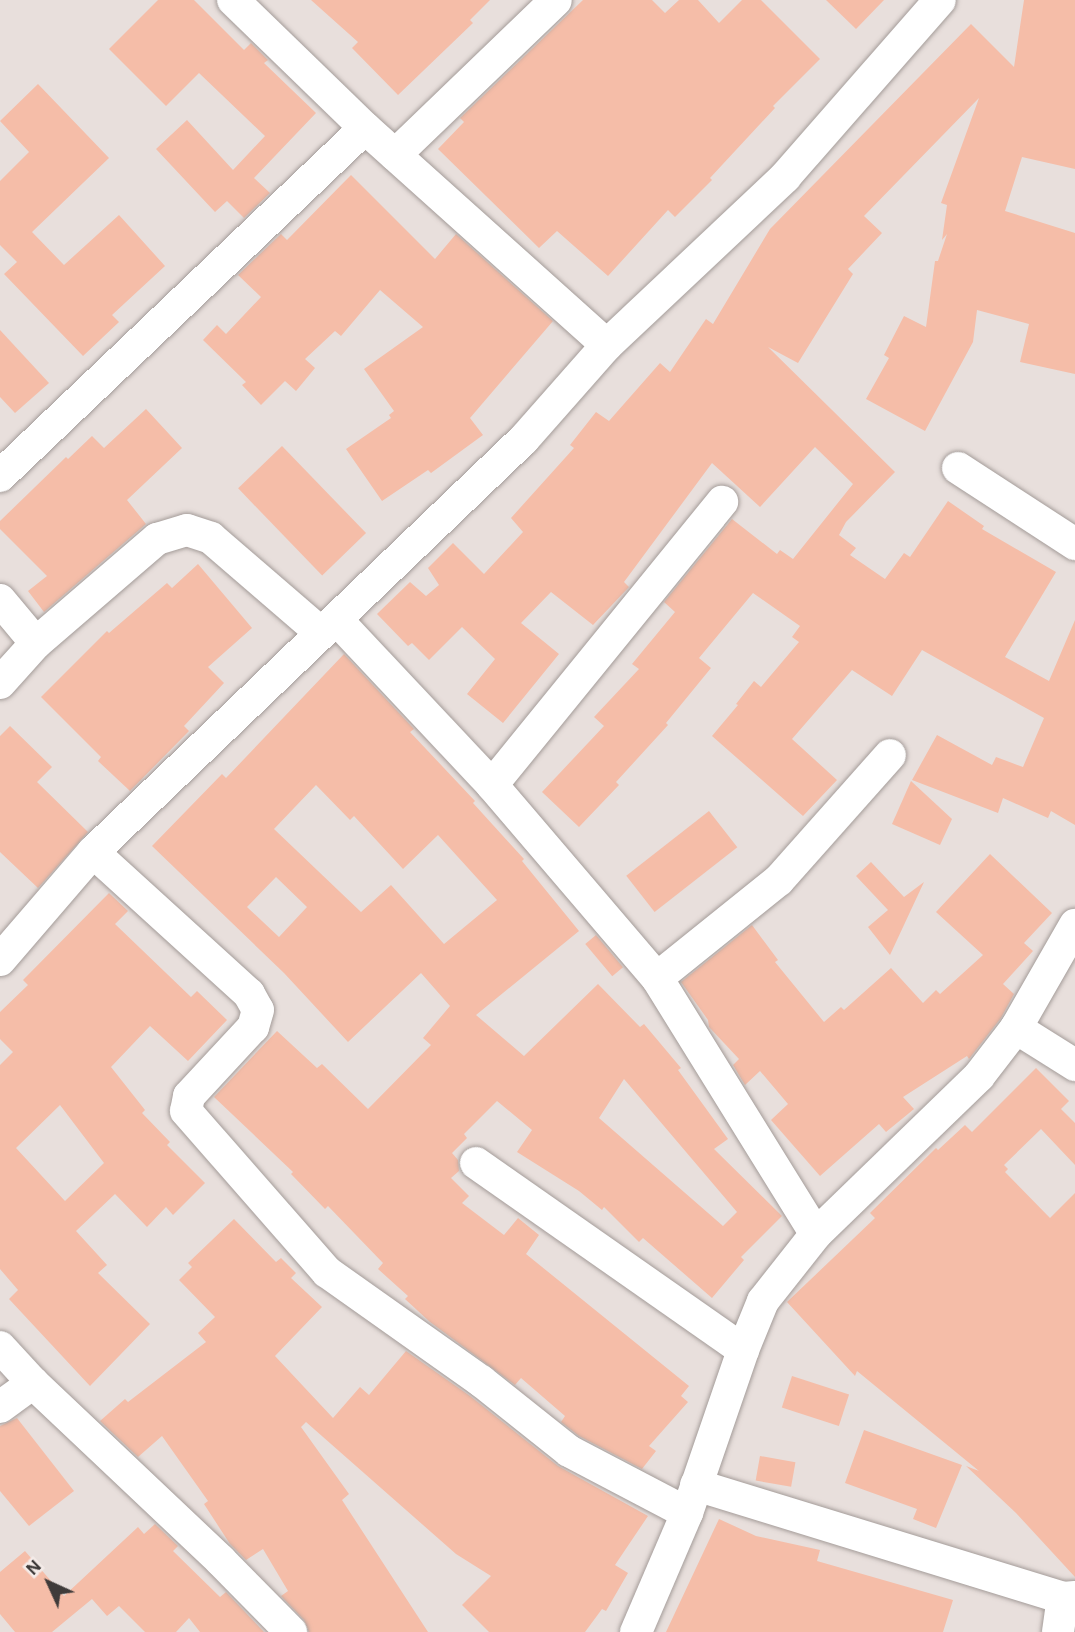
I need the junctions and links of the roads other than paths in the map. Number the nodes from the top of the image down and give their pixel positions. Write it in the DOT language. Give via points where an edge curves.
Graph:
graph roads {
  1 [pos="233,0"];
  2 [pos="556,0"];
  3 [pos="940,0"];
  4 [pos="365,128"];
  5 [pos="395,155"];
  6 [pos="607,345"];
  7 [pos="958,468"];
  8 [pos="0,476"];
  9 [pos="722,502"];
  10 [pos="1075,544"];
  11 [pos="0,600"];
  12 [pos="329,627"];
  13 [pos="36,643"];
  14 [pos="0,683"];
  15 [pos="890,755"];
  16 [pos="492,785"];
  17 [pos="93,852"];
  18 [pos="1075,925"];
  19 [pos="0,960"];
  20 [pos="657,978"];
  21 [pos="1016,1028"];
  22 [pos="1075,1065"];
  23 [pos="476,1163"];
  24 [pos="816,1234"];
  25 [pos="0,1347"];
  26 [pos="743,1350"];
  27 [pos="33,1383"];
  28 [pos="0,1407"];
  29 [pos="692,1499"];
  30 [pos="1069,1598"];
  31 [pos="291,1632"];
  32 [pos="636,1632"];
  33 [pos="1058,1632"];
  1 -- 4 [label="street"];
  2 -- 5 [label="street"];
  3 -- 6 [label="street" via="785,177"];
  4 -- 5 [label="street"];
  4 -- 8 [label="street"];
  5 -- 6 [label="street"];
  6 -- 12 [label="street" via="524,439"];
  7 -- 10 [label="street"];
  9 -- 16 [label="street"];
  11 -- 13 [label="street"];
  12 -- 13 [label="street" via="211,538 187,530 157,539"];
  12 -- 16 [label="street"];
  12 -- 17 [label="street"];
  13 -- 14 [label="street"];
  15 -- 20 [label="street" via="779,880"];
  16 -- 20 [label="street"];
  17 -- 19 [label="street"];
  17 -- 29 [label="street" via="249,994 258,1010 253,1027 189,1096 186,1111 327,1272 481,1381 569,1451"];
  18 -- 21 [label="street"];
  20 -- 24 [label="street"];
  21 -- 22 [label="street"];
  21 -- 24 [label="street" via="979,1076"];
  23 -- 26 [label="street"];
  24 -- 26 [label="street" via="763,1301"];
  25 -- 27 [label="street"];
  26 -- 29 [label="street"];
  27 -- 28 [label="street"];
  27 -- 31 [label="street"];
  29 -- 30 [label="street"];
  29 -- 32 [label="street"];
  30 -- 33 [label="street"];
}
